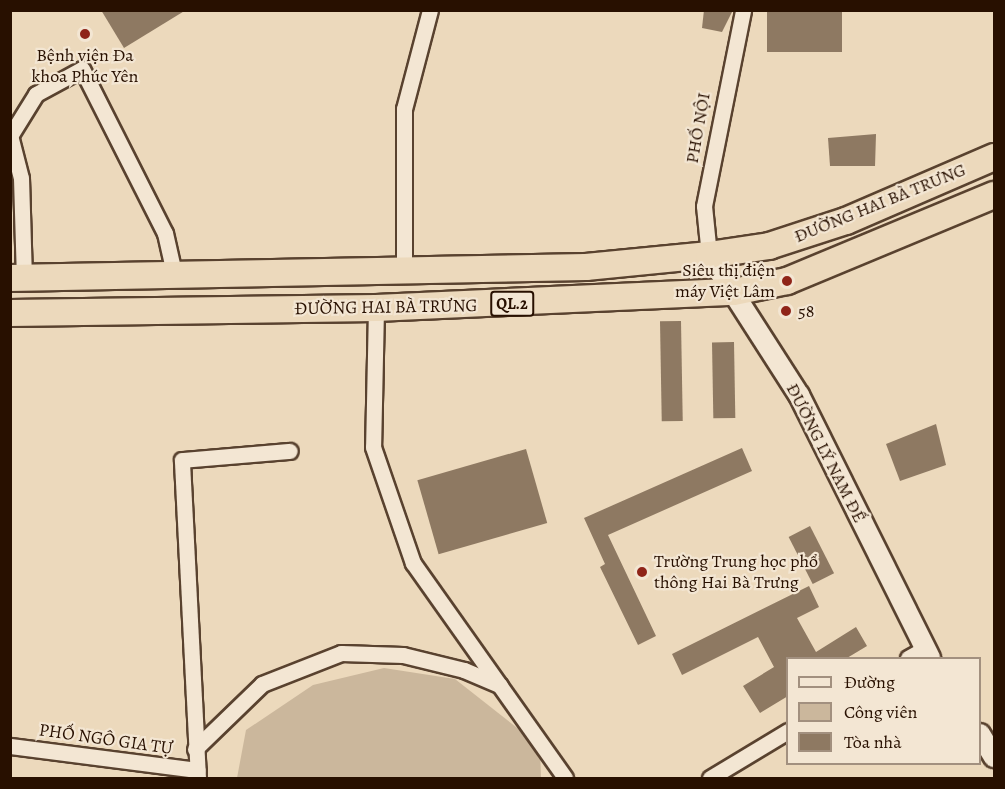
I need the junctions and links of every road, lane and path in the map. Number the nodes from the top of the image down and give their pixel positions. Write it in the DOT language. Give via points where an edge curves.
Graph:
graph roads {
  1 [pos="429,10"];
  2 [pos="743,10"];
  3 [pos="11,136"];
  4 [pos="994,157"];
  5 [pos="994,195"];
  6 [pos="709,255"];
  7 [pos="404,272"];
  8 [pos="174,273"];
  9 [pos="17,278"];
  10 [pos="734,292"];
  11 [pos="376,308"];
  12 [pos="176,311"];
  13 [pos="10,313"];
  14 [pos="290,451"];
  15 [pos="920,655"];
  16 [pos="500,685"];
  17 [pos="786,733"];
  18 [pos="981,736"];
  19 [pos="10,746"];
  20 [pos="195,749"];
  21 [pos="994,757"];
  22 [pos="197,774"];
  23 [pos="564,778"];
  24 [pos="710,778"];
  1 -- 7 [label="street" via="404,109"];
  2 -- 6 [label="street, PHỐ NỘI" via="704,206"];
  3 -- 8 [label="street" via="36,94 82,69 165,233"];
  3 -- 9 [label="street" via="21,178"];
  4 -- 6 [label="highway, ĐƯỜNG HAI BÀ TRƯNG / QL.2" via="836,224 769,246"];
  5 -- 10 [label="highway, ĐƯỜNG HAI BÀ TRƯNG / QL.2" via="787,281"];
  6 -- 7 [label="highway, ĐƯỜNG HAI BÀ TRƯNG / QL.2" via="586,267"];
  6 -- 10 [label="street, ĐƯỜNG LÝ NAM ĐẾ"];
  7 -- 8 [label="highway, ĐƯỜNG HAI BÀ TRƯNG / QL.2"];
  8 -- 9 [label="highway, ĐƯỜNG HAI BÀ TRƯNG / QL.2"];
  8 -- 12 [label="highway"];
  10 -- 11 [label="highway, ĐƯỜNG HAI BÀ TRƯNG / QL.2"];
  10 -- 15 [label="street, ĐƯỜNG LÝ NAM ĐẾ" via="799,395"];
  11 -- 12 [label="highway, ĐƯỜNG HAI BÀ TRƯNG / QL.2"];
  11 -- 16 [label="street" via="373,447 413,563"];
  12 -- 13 [label="highway, ĐƯỜNG HAI BÀ TRƯNG / QL.2"];
  14 -- 20 [label="street" via="182,460"];
  16 -- 20 [label="street" via="464,670 403,654 341,653 262,684"];
  16 -- 23 [label="street"];
  17 -- 24 [label="street"];
  18 -- 21 [label="street"];
  19 -- 22 [label="street, PHỐ NGÔ GIA TỰ"];
  20 -- 22 [label="street"];
}
